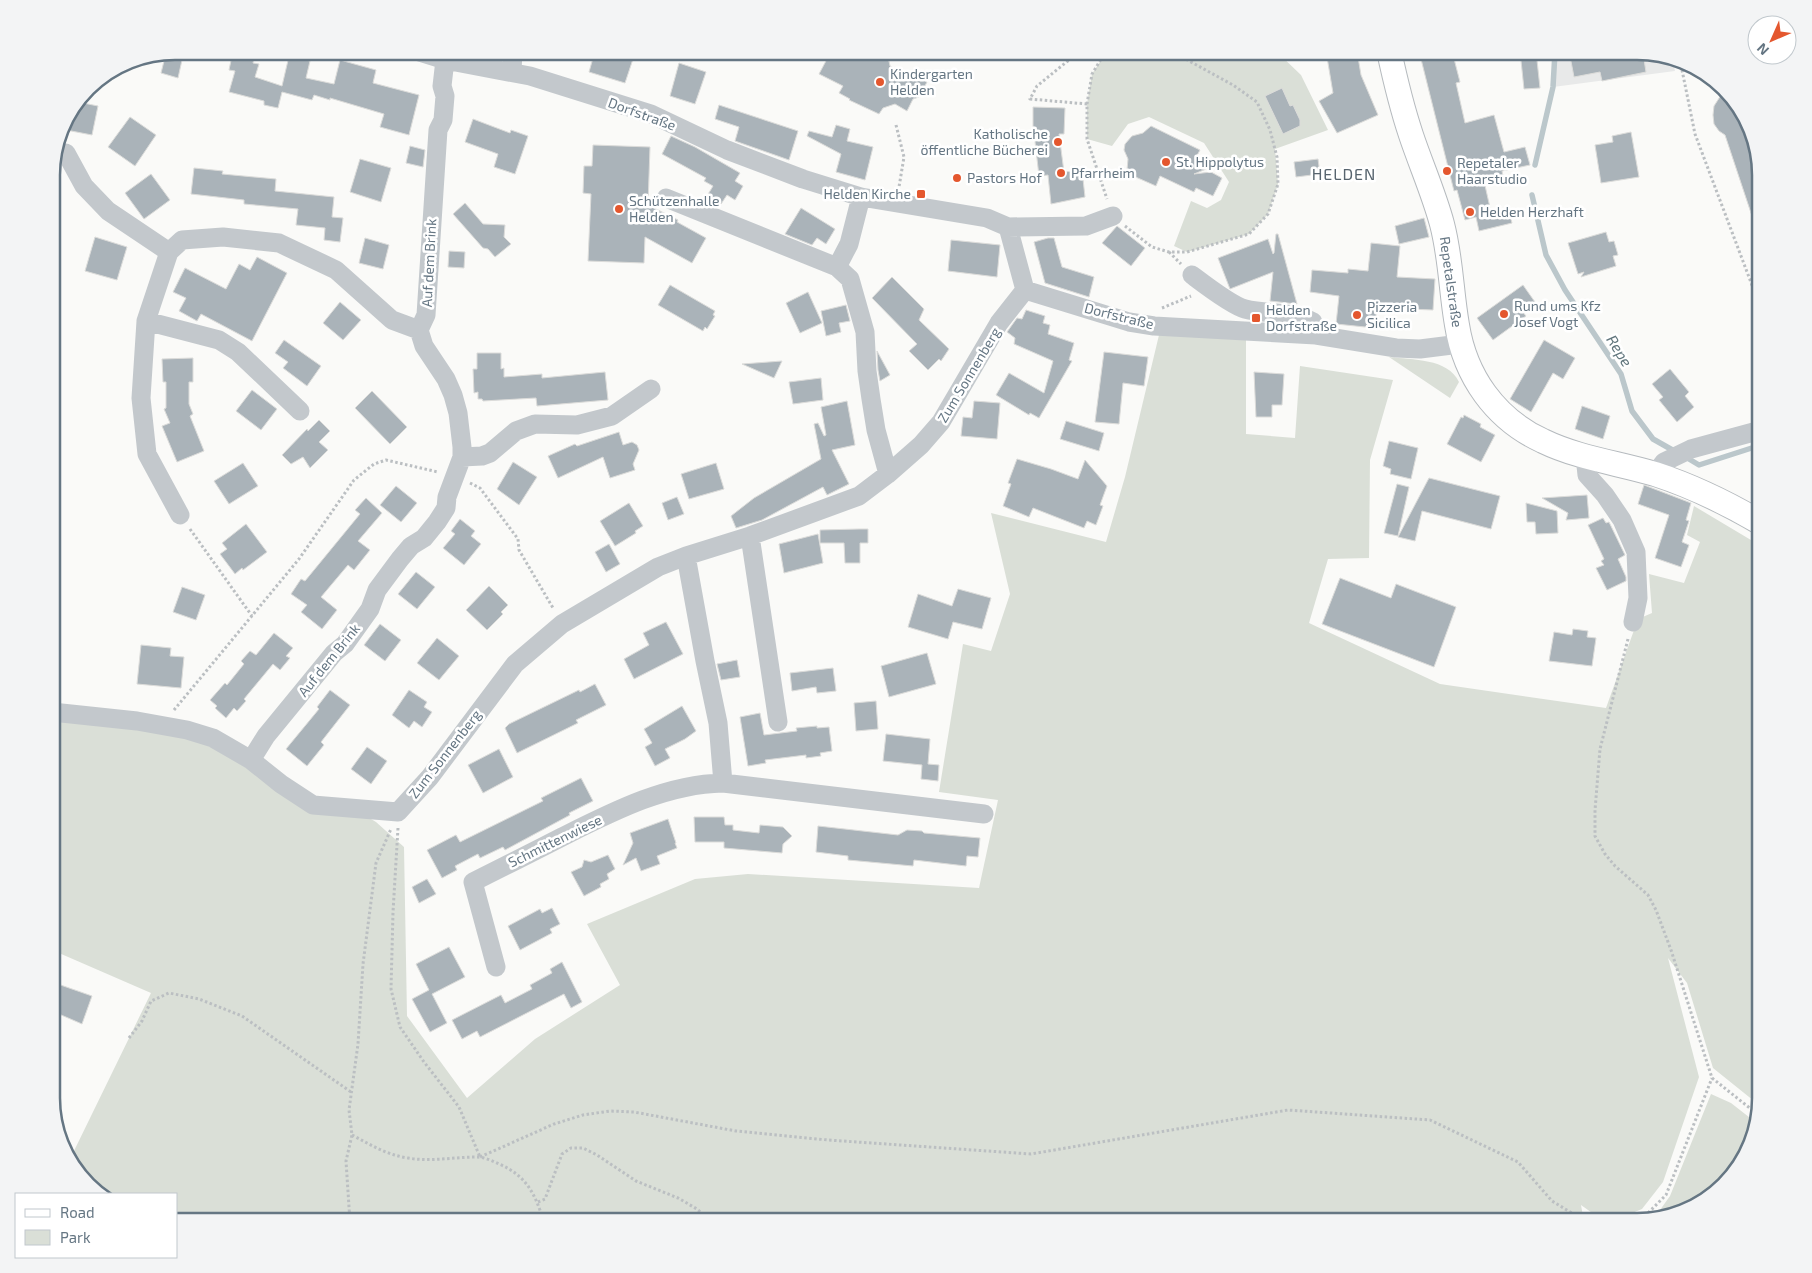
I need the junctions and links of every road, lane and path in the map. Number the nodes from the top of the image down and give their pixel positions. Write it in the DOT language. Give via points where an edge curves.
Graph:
graph roads {
  1 [pos="445,60"];
  2 [pos="522,60"];
  3 [pos="1069,60"];
  4 [pos="1101,60"];
  5 [pos="1188,60"];
  6 [pos="1391,60"];
  7 [pos="1682,69"];
  8 [pos="1086,104"];
  9 [pos="896,125"];
  10 [pos="66,152"];
  11 [pos="861,197"];
  12 [pos="666,198"];
  13 [pos="905,204"];
  14 [pos="1113,216"];
  15 [pos="1008,227"];
  16 [pos="169,252"];
  17 [pos="837,267"];
  18 [pos="1192,275"];
  19 [pos="1752,285"];
  20 [pos="1210,288"];
  21 [pos="1025,290"];
  22 [pos="1161,308"];
  23 [pos="146,321"];
  24 [pos="419,330"];
  25 [pos="1316,335"];
  26 [pos="1460,344"];
  27 [pos="651,389"];
  28 [pos="300,411"];
  29 [pos="1752,432"];
  30 [pos="462,456"];
  31 [pos="1585,456"];
  32 [pos="1659,468"];
  33 [pos="888,474"];
  34 [pos="456,476"];
  35 [pos="180,515"];
  36 [pos="1752,518"];
  37 [pos="750,536"];
  38 [pos="686,556"];
  39 [pos="252,616"];
  40 [pos="1633,622"];
  41 [pos="562,624"];
  42 [pos="60,713"];
  43 [pos="778,722"];
  44 [pos="162,725"];
  45 [pos="251,760"];
  46 [pos="723,783"];
  47 [pos="398,812"];
  48 [pos="984,814"];
  49 [pos="496,967"];
  50 [pos="129,1038"];
  51 [pos="1712,1078"];
  52 [pos="352,1092"];
  53 [pos="1751,1109"];
  54 [pos="352,1135"];
  55 [pos="480,1157"];
  56 [pos="538,1202"];
  57 [pos="1649,1212"];
  58 [pos="349,1213"];
  59 [pos="541,1213"];
  60 [pos="702,1213"];
  61 [pos="1572,1213"];
  1 -- 24 [label="street, Auf dem Brink" via="442,86 445,96 443,120 438,130 426,315"];
  2 -- 11 [label="street, Dorfstraße" via="652,114 727,150"];
  3 -- 8 [label="path" via="1037,86 1030,99"];
  4 -- 8 [label="path" via="1092,74"];
  5 -- 14 [label="path" via="1233,84 1257,102 1270,130 1277,157 1278,184 1268,214 1249,234 1187,252 1169,252 1152,247"];
  6 -- 26 [label="main road, Repetalstraße" via="1410,133 1446,237"];
  7 -- 19 [label="path" via="1695,134"];
  8 -- 14 [label="path" via="1088,138"];
  9 -- 13 [label="path" via="904,157 899,190"];
  10 -- 16 [label="street" via="84,186 108,211"];
  11 -- 13 [label="street, Dorfstraße"];
  11 -- 17 [label="street" via="849,244"];
  12 -- 17 [label="street"];
  13 -- 15 [label="street, Dorfstraße" via="987,218"];
  14 -- 15 [label="street" via="1086,226"];
  15 -- 21 [label="street"];
  16 -- 23 [label="street"];
  16 -- 24 [label="street" via="182,240 223,237 279,243 336,270 392,320"];
  17 -- 33 [label="street" via="850,279 865,332 872,407"];
  18 -- 20 [label="street"];
  20 -- 22 [label="path"];
  20 -- 25 [label="street" via="1243,309 1304,317 1313,322"];
  21 -- 25 [label="street, Dorfstraße" via="1130,322 1154,326"];
  21 -- 33 [label="street, Zum Sonnenberg" via="999,323 941,422"];
  23 -- 28 [label="street" via="219,340 238,352"];
  23 -- 35 [label="street" via="141,398 147,454"];
  24 -- 30 [label="street, Auf dem Brink" via="424,346 453,395"];
  25 -- 26 [label="street, Dorfstraße" via="1396,348"];
  26 -- 31 [label="main road, Repetalstraße" via="1474,380 1508,419 1541,441"];
  27 -- 30 [label="street" via="612,416 577,426 535,424 516,431 490,453"];
  29 -- 32 [label="street" via="1691,449"];
  30 -- 34 [label="street, Auf dem Brink"];
  31 -- 32 [label="main road, Repetalstraße"];
  31 -- 40 [label="street" via="1588,475 1622,520 1636,552 1638,598"];
  32 -- 36 [label="main road, Repetalstraße"];
  33 -- 37 [label="street, Zum Sonnenberg" via="859,496"];
  34 -- 39 [label="path" via="386,460 374,464 354,480 299,559"];
  34 -- 41 [label="path" via="480,488 518,539 519,550"];
  34 -- 45 [label="street, Auf dem Brink" via="446,508 437,522 400,559 345,644 266,736"];
  35 -- 39 [label="path"];
  37 -- 38 [label="street, Zum Sonnenberg"];
  37 -- 43 [label="street"];
  38 -- 41 [label="street, Zum Sonnenberg" via="658,567"];
  38 -- 46 [label="street" via="718,723"];
  39 -- 44 [label="path"];
  40 -- 51 [label="path" via="1600,749 1595,836 1610,860 1648,896 1656,910"];
  41 -- 47 [label="street, Zum Sonnenberg" via="515,664 430,778"];
  42 -- 44 [label="street"];
  44 -- 45 [label="street" via="213,738"];
  45 -- 47 [label="street" via="313,805"];
  46 -- 48 [label="street, Schmittenwiese"];
  46 -- 49 [label="street, Schmittenwiese" via="700,784 635,804 474,882"];
  47 -- 52 [label="path" via="376,863"];
  47 -- 55 [label="path" via="391,989 400,1027 459,1107"];
  50 -- 52 [label="path" via="151,1001 169,993 199,999 242,1016"];
  51 -- 53 [label="path"];
  51 -- 57 [label="path" via="1666,1195"];
  52 -- 54 [label="path" via="349,1110"];
  54 -- 55 [label="path" via="384,1153 410,1159"];
  54 -- 58 [label="path" via="346,1161"];
  55 -- 56 [label="path" via="518,1174"];
  55 -- 61 [label="path" via="554,1124 583,1114 610,1111 634,1112 736,1131 1032,1154 1288,1110 1430,1120 1518,1162 1552,1201"];
  56 -- 59 [label="path"];
  56 -- 60 [label="path" via="545,1199 562,1154 571,1148 583,1148 636,1181 678,1198"];
}
